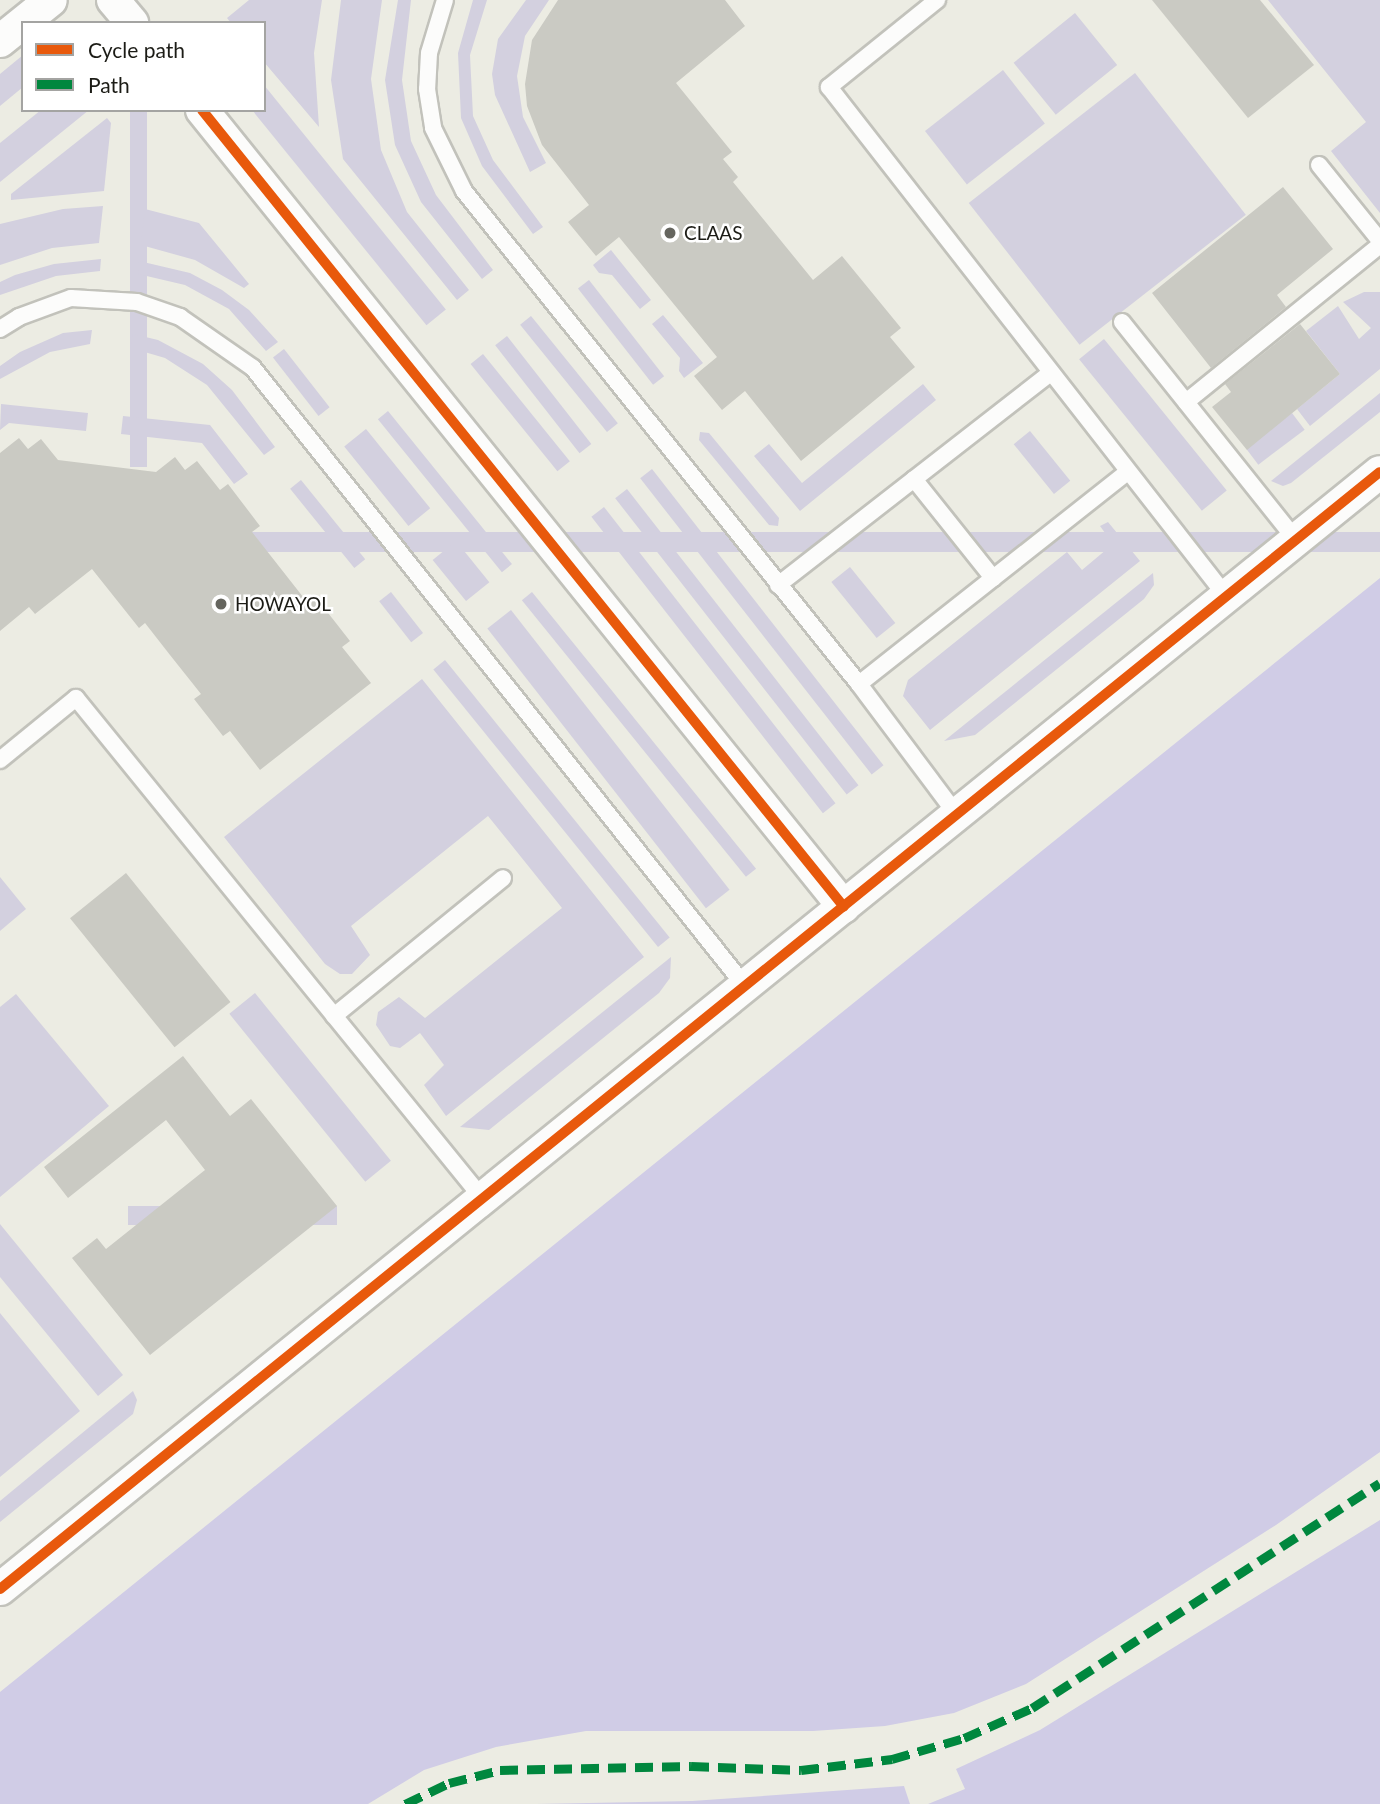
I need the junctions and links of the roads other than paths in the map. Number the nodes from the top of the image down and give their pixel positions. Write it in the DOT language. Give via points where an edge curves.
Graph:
graph roads {
  1 [pos="51,0"];
  2 [pos="113,0"];
  3 [pos="445,0"];
  4 [pos="937,0"];
  5 [pos="25,21"];
  6 [pos="130,21"];
  7 [pos="21,24"];
  8 [pos="0,41"];
  9 [pos="204,112"];
  10 [pos="1319,164"];
  11 [pos="1380,243"];
  12 [pos="1122,322"];
  13 [pos="0,329"];
  14 [pos="1050,373"];
  15 [pos="1186,402"];
  16 [pos="1127,472"];
  17 [pos="1380,472"];
  18 [pos="914,479"];
  19 [pos="1296,540"];
  20 [pos="993,578"];
  21 [pos="778,585"];
  22 [pos="1226,596"];
  23 [pos="859,684"];
  24 [pos="0,760"];
  25 [pos="957,814"];
  26 [pos="503,878"];
  27 [pos="844,907"];
  28 [pos="746,986"];
  29 [pos="334,1016"];
  30 [pos="483,1199"];
  31 [pos="2,1583"];
  1 -- 5 [label="street"];
  2 -- 6 [label="street"];
  3 -- 21 [label="lane" via="429,53 427,89 433,128 452,171 474,207"];
  4 -- 14 [label="lane" via="829,87"];
  7 -- 8 [label="street"];
  9 -- 27 [label="street"];
  10 -- 11 [label="lane"];
  11 -- 15 [label="lane"];
  12 -- 15 [label="lane"];
  13 -- 28 [label="lane" via="71,298 137,302 180,317 253,368"];
  14 -- 16 [label="lane"];
  14 -- 18 [label="lane"];
  15 -- 19 [label="lane"];
  16 -- 20 [label="lane"];
  16 -- 22 [label="lane"];
  17 -- 19 [label="street"];
  18 -- 20 [label="lane"];
  18 -- 21 [label="lane"];
  19 -- 22 [label="street"];
  20 -- 23 [label="lane"];
  21 -- 23 [label="lane"];
  22 -- 25 [label="street"];
  23 -- 25 [label="lane"];
  24 -- 29 [label="lane" via="76,698"];
  25 -- 27 [label="street"];
  26 -- 29 [label="lane"];
  27 -- 28 [label="street"];
  28 -- 30 [label="street"];
  29 -- 30 [label="lane"];
  30 -- 31 [label="street"];
}
